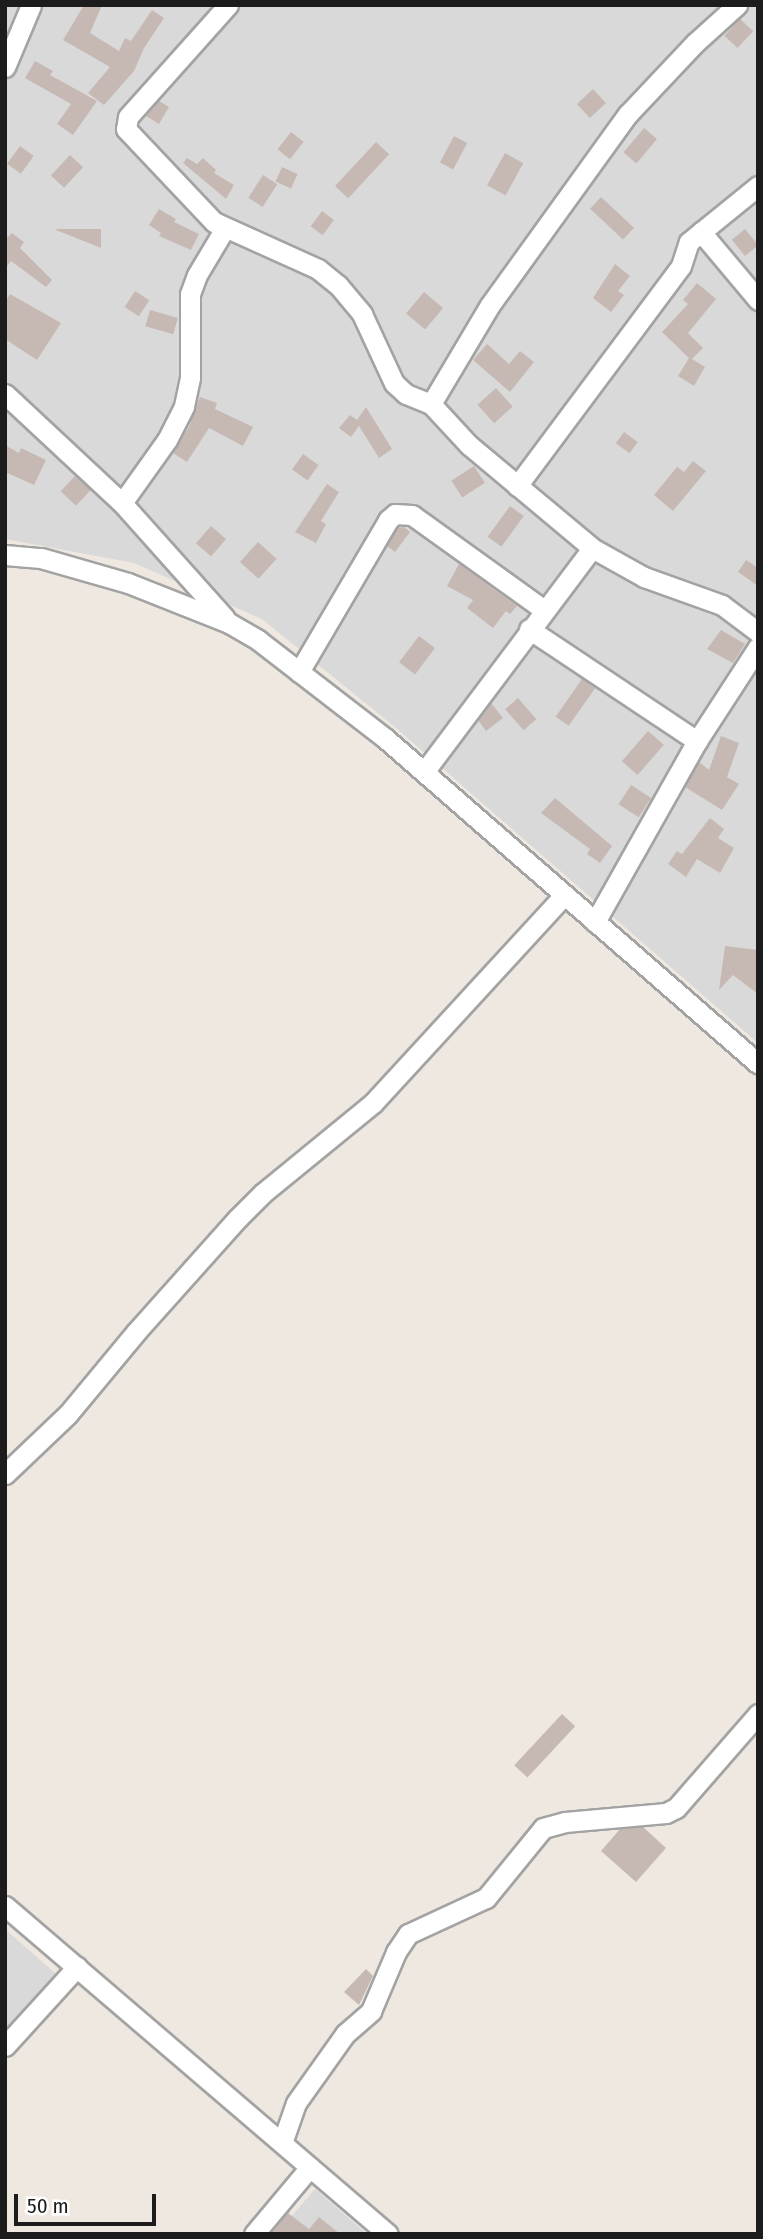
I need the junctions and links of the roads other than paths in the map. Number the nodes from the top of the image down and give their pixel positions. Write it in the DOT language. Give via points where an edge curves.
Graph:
graph roads {
  1 [pos="31,5"];
  2 [pos="228,5"];
  3 [pos="737,5"];
  4 [pos="5,67"];
  5 [pos="758,186"];
  6 [pos="225,228"];
  7 [pos="701,233"];
  8 [pos="758,300"];
  9 [pos="5,394"];
  10 [pos="431,404"];
  11 [pos="517,486"];
  12 [pos="122,503"];
  13 [pos="592,548"];
  14 [pos="5,555"];
  15 [pos="544,610"];
  16 [pos="229,623"];
  17 [pos="529,629"];
  18 [pos="758,632"];
  19 [pos="758,647"];
  20 [pos="299,672"];
  21 [pos="697,741"];
  22 [pos="424,772"];
  23 [pos="564,895"];
  24 [pos="595,922"];
  25 [pos="758,1064"];
  26 [pos="5,1474"];
  27 [pos="758,1714"];
  28 [pos="5,1906"];
  29 [pos="77,1968"];
  30 [pos="5,2046"];
  31 [pos="282,2143"];
  32 [pos="310,2167"];
  33 [pos="254,2234"];
  34 [pos="388,2234"];
  1 -- 4 [label="street"];
  2 -- 6 [label="street" via="126,122 126,129 204,214"];
  3 -- 10 [label="street" via="628,114 490,305"];
  5 -- 7 [label="street"];
  6 -- 10 [label="street" via="318,269 338,285 362,314 394,383 406,394"];
  6 -- 12 [label="street" via="190,294 190,377 184,406 167,440"];
  7 -- 8 [label="street"];
  7 -- 11 [label="street" via="689,243 681,266"];
  9 -- 12 [label="street"];
  10 -- 11 [label="street"];
  11 -- 13 [label="street"];
  12 -- 16 [label="street"];
  13 -- 15 [label="street"];
  13 -- 18 [label="street" via="644,577 722,605"];
  14 -- 16 [label="street" via="82,568"];
  15 -- 17 [label="street"];
  15 -- 20 [label="street" via="412,515 395,514"];
  16 -- 20 [label="street"];
  17 -- 21 [label="street"];
  17 -- 22 [label="street"];
  19 -- 21 [label="street"];
  20 -- 22 [label="street"];
  21 -- 24 [label="street"];
  22 -- 23 [label="street"];
  23 -- 24 [label="street"];
  23 -- 26 [label="street" via="373,1103 238,1218 68,1414"];
  24 -- 25 [label="street"];
  27 -- 31 [label="street" via="676,1808 543,1828 486,1898 408,1934 371,2011 345,2034 296,2103"];
  28 -- 29 [label="street"];
  29 -- 30 [label="street"];
  29 -- 31 [label="street"];
  31 -- 32 [label="street"];
  32 -- 33 [label="street"];
  32 -- 34 [label="street"];
}
